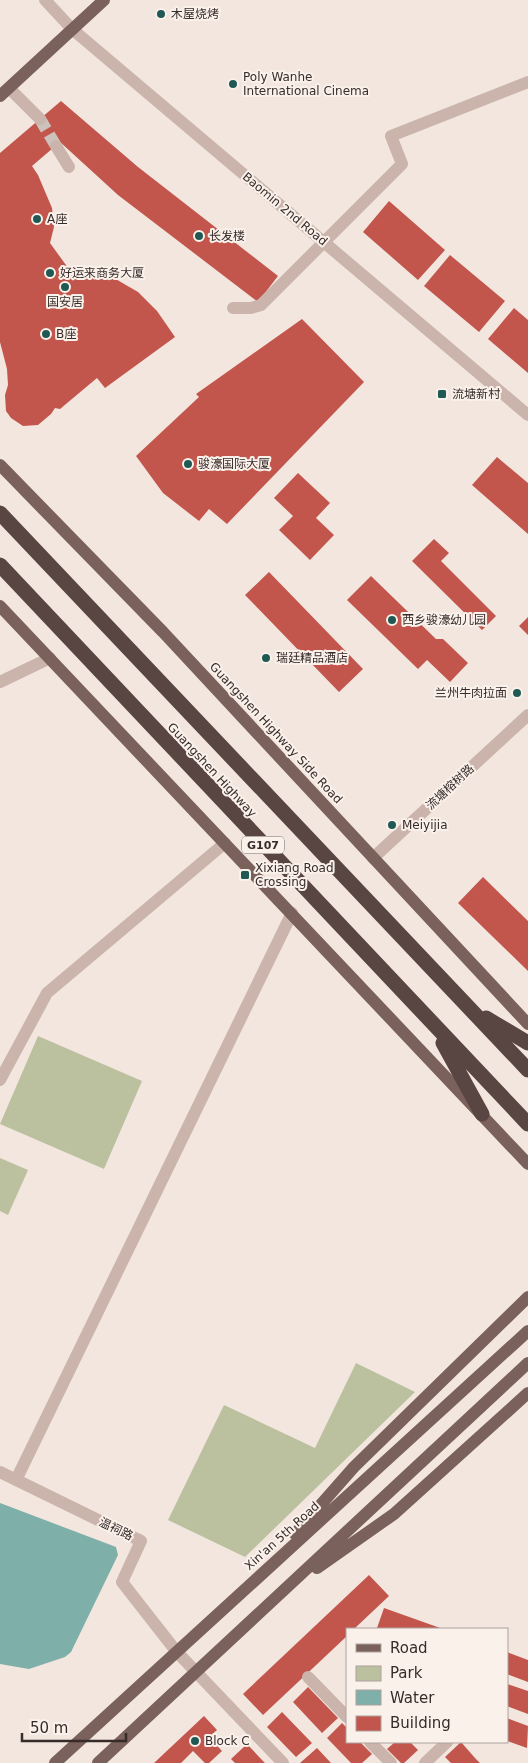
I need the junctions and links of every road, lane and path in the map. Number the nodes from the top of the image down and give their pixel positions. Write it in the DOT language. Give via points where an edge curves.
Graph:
graph roads {
  1 [pos="46,0"];
  2 [pos="104,0"];
  3 [pos="72,29"];
  4 [pos="528,82"];
  5 [pos="4,92"];
  6 [pos="40,119"];
  7 [pos="56,146"];
  8 [pos="69,167"];
  9 [pos="324,242"];
  10 [pos="234,308"];
  11 [pos="528,415"];
  12 [pos="0,464"];
  13 [pos="0,513"];
  14 [pos="0,565"];
  15 [pos="0,606"];
  16 [pos="50,658"];
  17 [pos="0,682"];
  18 [pos="528,715"];
  19 [pos="225,843"];
  20 [pos="373,858"];
  21 [pos="292,913"];
  22 [pos="470,1008"];
  23 [pos="432,1024"];
  24 [pos="528,1024"];
  25 [pos="528,1043"];
  26 [pos="528,1070"];
  27 [pos="0,1080"];
  28 [pos="482,1114"];
  29 [pos="528,1124"];
  30 [pos="528,1164"];
  31 [pos="528,1297"];
  32 [pos="528,1331"];
  33 [pos="528,1363"];
  34 [pos="528,1393"];
  35 [pos="0,1472"];
  36 [pos="16,1480"];
  37 [pos="260,1575"];
  38 [pos="277,1597"];
  39 [pos="176,1651"];
  40 [pos="196,1672"];
  41 [pos="308,1677"];
  42 [pos="346,1716"];
  43 [pos="371,1743"];
  44 [pos="446,1743"];
  45 [pos="55,1763"];
  46 [pos="98,1763"];
  47 [pos="283,1763"];
  48 [pos="391,1763"];
  49 [pos="425,1763"];
  1 -- 3 [label="street, Baomin 2nd Road"];
  2 -- 3 [label="main road"];
  3 -- 5 [label="main road"];
  3 -- 9 [label="street, Baomin 2nd Road"];
  4 -- 9 [label="street" via="391,136 402,164"];
  5 -- 6 [label="street"];
  7 -- 8 [label="street"];
  9 -- 10 [label="street" via="261,305"];
  9 -- 11 [label="street, Baomin 2nd Road"];
  12 -- 20 [label="main road, Guangshen Highway Side Road" via="163,632"];
  13 -- 22 [label="highway, Guangshen Highway / G107"];
  14 -- 23 [label="highway, Guangshen Highway / G107"];
  15 -- 16 [label="main road"];
  16 -- 17 [label="street"];
  16 -- 19 [label="main road"];
  18 -- 20 [label="street, 流塘榕树路"];
  19 -- 21 [label="main road"];
  19 -- 27 [label="street" via="46,993"];
  20 -- 24 [label="main road, Guangshen Highway Side Road"];
  21 -- 28 [label="main road"];
  21 -- 36 [label="street"];
  22 -- 25 [label="highway"];
  22 -- 26 [label="highway, Guangshen Highway / G107"];
  23 -- 28 [label="highway"];
  23 -- 29 [label="highway, Guangshen Highway / G107"];
  28 -- 30 [label="main road"];
  31 -- 37 [label="main road" via="354,1467"];
  32 -- 37 [label="main road, Xin'an 5th Road"];
  33 -- 38 [label="main road"];
  34 -- 38 [label="main road" via="394,1514"];
  35 -- 36 [label="street, 温祠路"];
  36 -- 39 [label="street, 温祠路" via="141,1541 122,1582"];
  37 -- 39 [label="main road, Xin'an 5th Road"];
  38 -- 40 [label="main road"];
  39 -- 40 [label="street"];
  39 -- 45 [label="main road, Xin'an 5th Road"];
  40 -- 46 [label="main road"];
  40 -- 47 [label="street"];
  41 -- 42 [label="street"];
  43 -- 48 [label="street"];
  44 -- 49 [label="street"];
}
